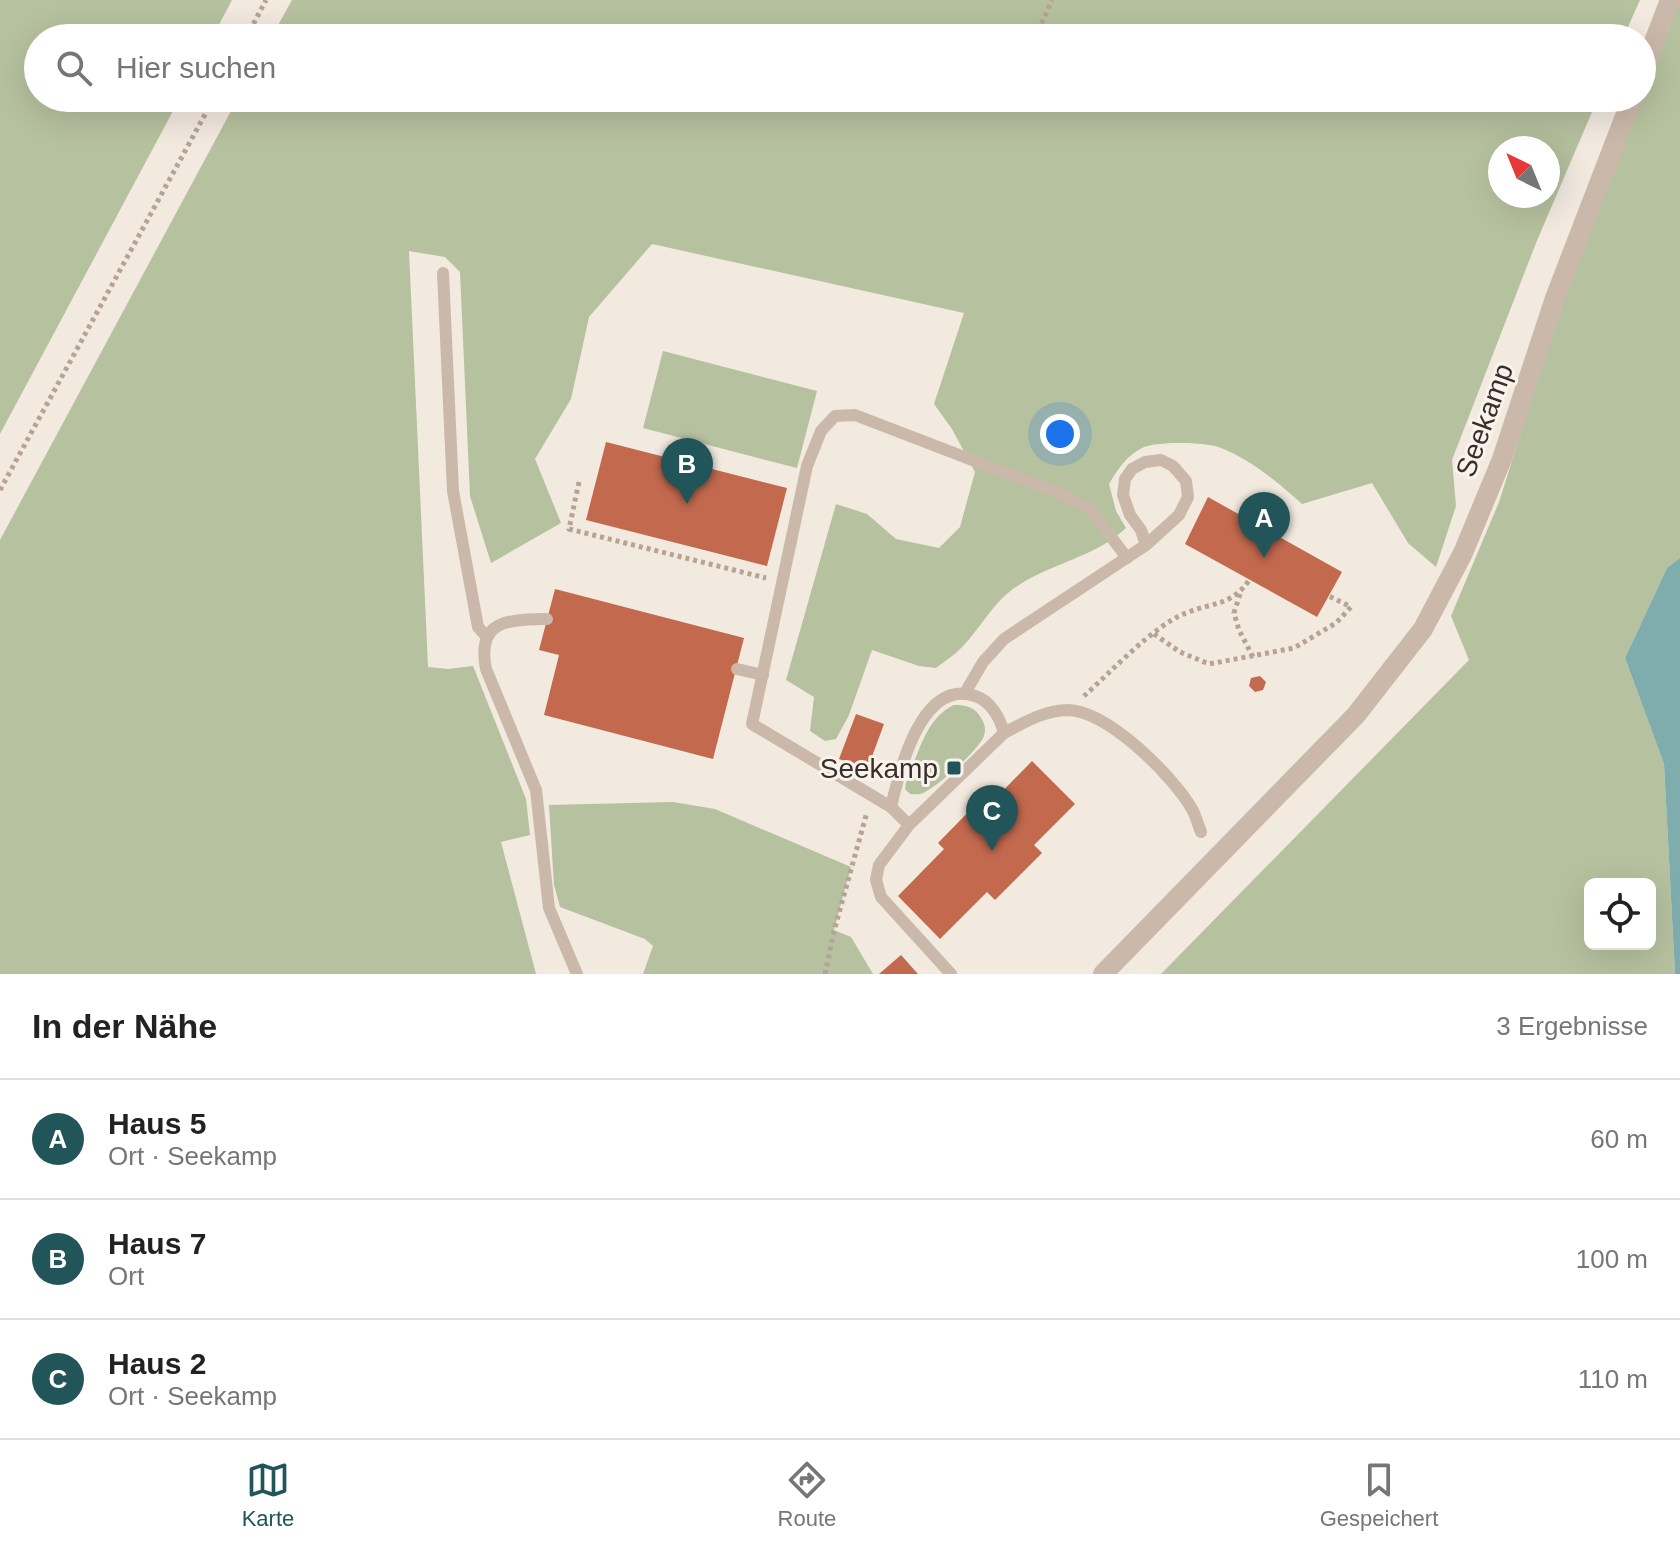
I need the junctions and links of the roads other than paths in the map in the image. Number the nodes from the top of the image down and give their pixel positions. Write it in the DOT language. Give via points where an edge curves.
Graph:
graph roads {
  1 [pos="1670,0"];
  2 [pos="1656,36"];
  3 [pos="1627,112"];
  4 [pos="443,273"];
  5 [pos="1146,545"];
  6 [pos="1127,558"];
  7 [pos="547,619"];
  8 [pos="486,636"];
  9 [pos="737,669"];
  10 [pos="763,675"];
  11 [pos="965,693"];
  12 [pos="1004,733"];
  13 [pos="891,807"];
  14 [pos="909,825"];
  15 [pos="1201,832"];
  16 [pos="577,974"];
  17 [pos="951,974"];
  18 [pos="1103,974"];
  1 -- 2 [label="street"];
  3 -- 18 [label="street, Seekamp" via="1555,298 1502,459 1463,553 1423,629 1356,715"];
  4 -- 8 [label="lane" via="453,491 478,627"];
  5 -- 5 [label="lane" via="1179,515 1188,497 1186,481 1161,460 1145,462 1125,479 1123,495"];
  5 -- 6 [label="lane"];
  6 -- 10 [label="lane" via="1090,509 1063,495 855,415 835,416 821,431 807,466"];
  6 -- 11 [label="lane" via="1004,639"];
  7 -- 8 [label="lane" via="514,620"];
  8 -- 16 [label="lane" via="486,669 536,790 549,908"];
  9 -- 10 [label="lane"];
  10 -- 13 [label="lane" via="752,724"];
  11 -- 12 [label="lane" via="995,711"];
  11 -- 13 [label="lane" via="935,705 918,726 898,773"];
  12 -- 14 [label="lane"];
  12 -- 15 [label="lane" via="1032,718 1068,710 1100,720 1131,742 1177,790"];
  13 -- 14 [label="lane"];
  14 -- 17 [label="lane" via="879,865 876,880 881,897"];
}
